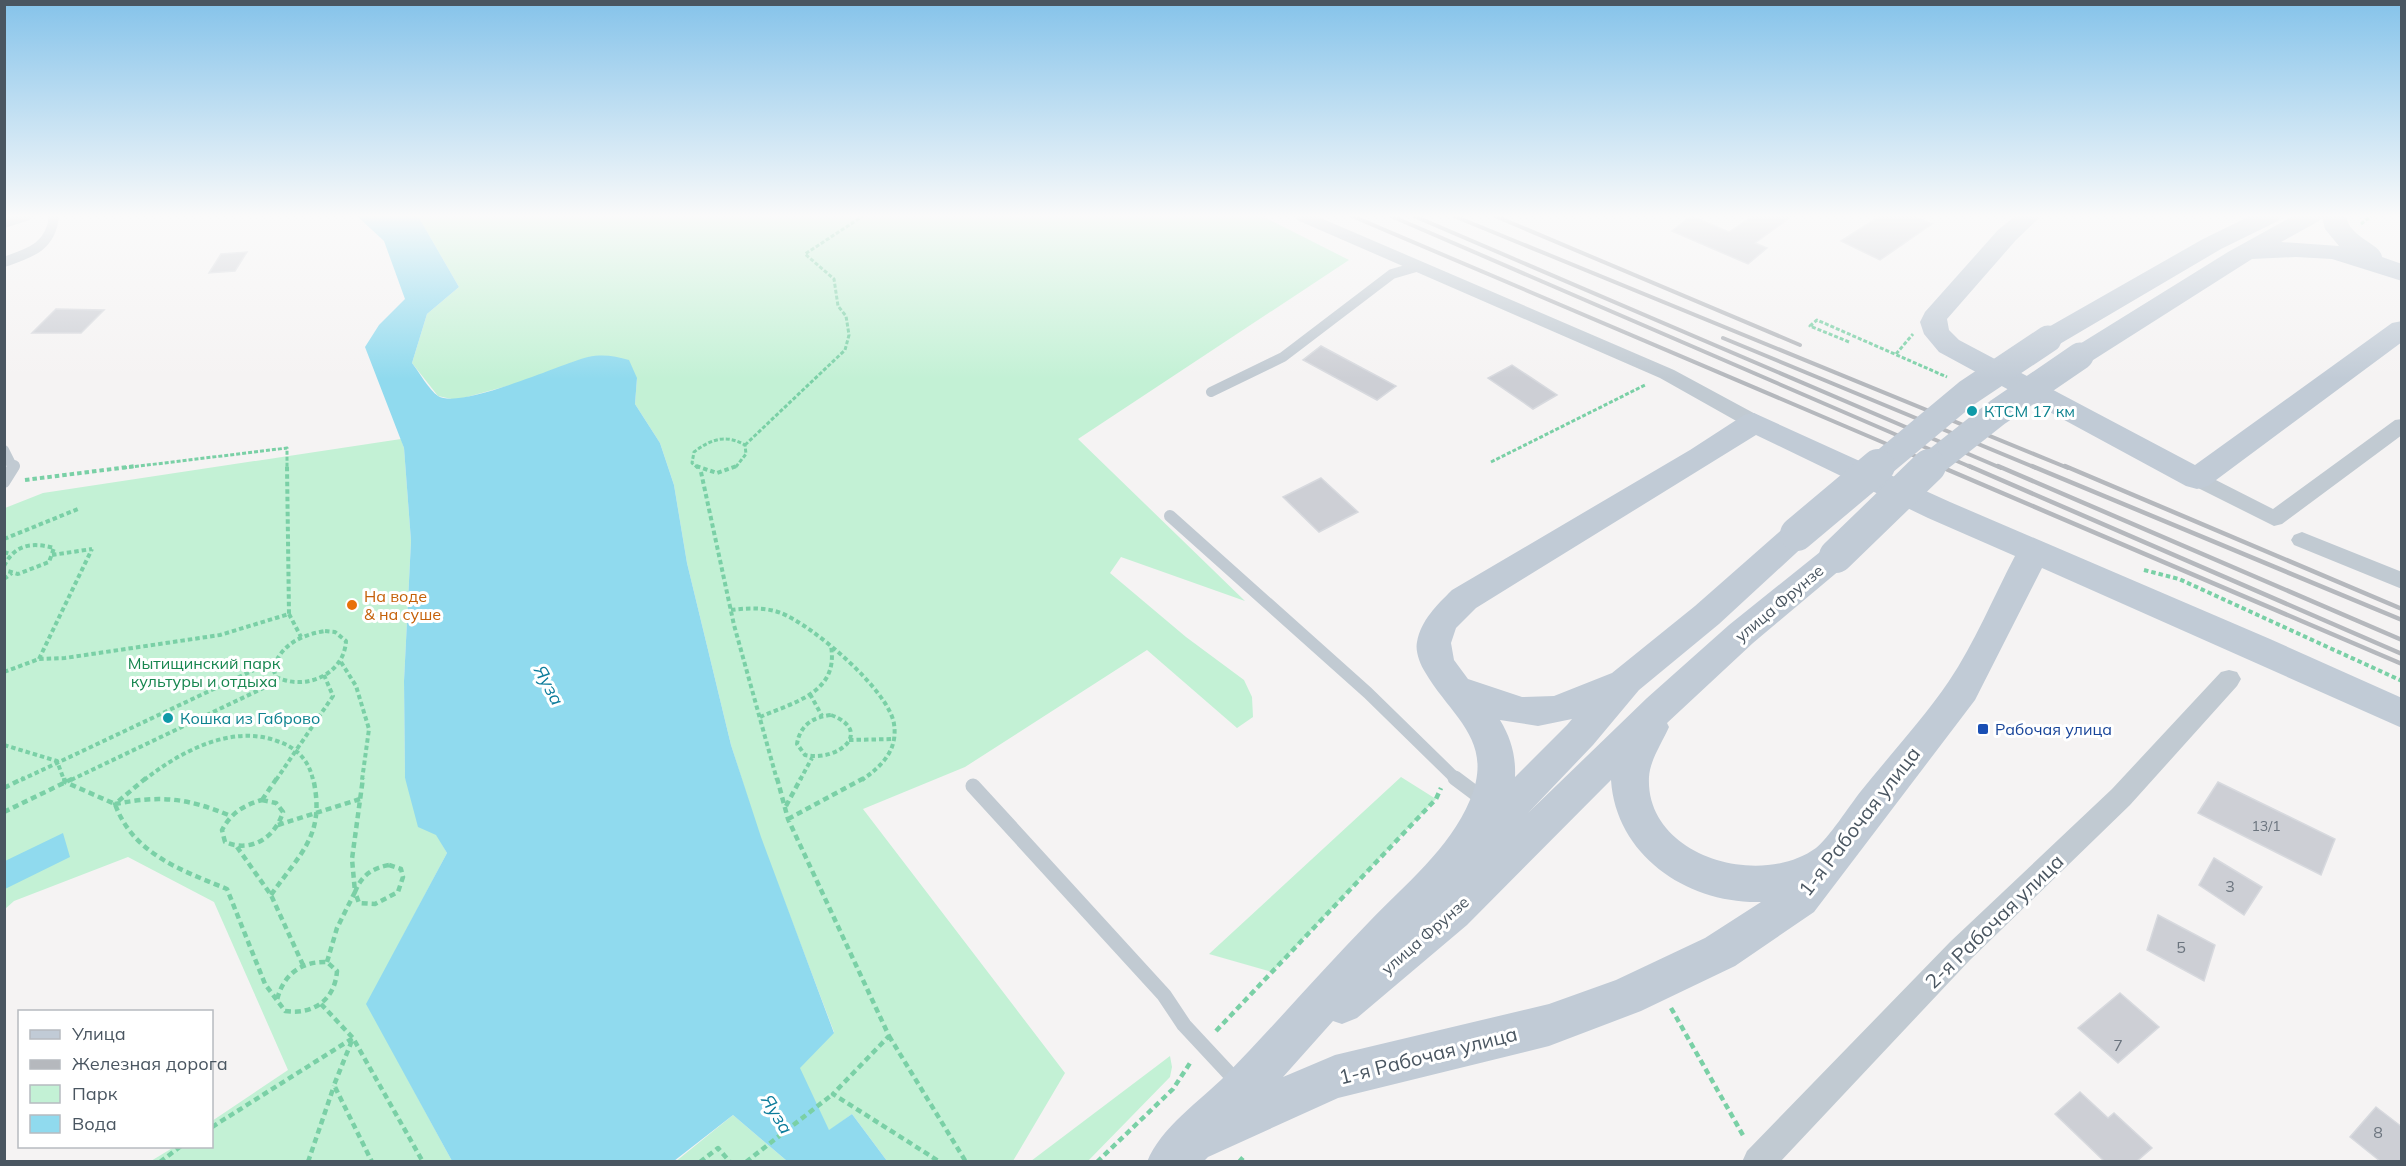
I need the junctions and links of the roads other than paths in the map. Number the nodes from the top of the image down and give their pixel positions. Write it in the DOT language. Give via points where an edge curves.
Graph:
graph roads {
  1 [pos="1404,270"];
  2 [pos="1424,270"];
  3 [pos="1976,270"];
  4 [pos="2167,270"];
  5 [pos="2216,270"];
  6 [pos="2402,329"];
  7 [pos="1211,392"];
  8 [pos="1754,422"];
  9 [pos="2402,425"];
  10 [pos="4,450"];
  11 [pos="2197,479"];
  12 [pos="10,482"];
  13 [pos="1170,516"];
  14 [pos="2302,540"];
  15 [pos="2034,551"];
  16 [pos="2402,581"];
  17 [pos="1627,680"];
  18 [pos="2229,680"];
  19 [pos="1453,687"];
  20 [pos="1660,708"];
  21 [pos="2402,714"];
  22 [pos="973,786"];
  23 [pos="1483,799"];
  24 [pos="1826,862"];
  25 [pos="1449,868"];
  26 [pos="1288,1041"];
  27 [pos="1243,1089"];
  28 [pos="1182,1150"];
  29 [pos="1758,1161"];
  1 -- 7 [label="lane" via="1392,274 1283,357"];
  2 -- 8 [label="street" via="1667,374"];
  3 -- 11 [label="main road" via="1934,318 1934,326 1949,346"];
  4 -- 17 [label="main road, улица Фрунзе, bridge" via="1966,393"];
  5 -- 20 [label="main road, улица Фрунзе, bridge" via="1998,412 1922,473 1836,556 1741,634"];
  6 -- 11 [label="main road"];
  8 -- 15 [label="main road"];
  8 -- 19 [label="main road" via="1447,612 1434,635 1434,648 1442,674"];
  9 -- 11 [label="street" via="2274,519"];
  10 -- 12 [label="lane" via="14,465"];
  13 -- 23 [label="lane" via="1368,693 1449,774"];
  14 -- 16 [label="street"];
  15 -- 21 [label="main road"];
  15 -- 24 [label="main road, 1-я Рабочая улица" via="1962,690"];
  17 -- 19 [label="main road" via="1570,707 1536,714 1499,707"];
  17 -- 25 [label="main road, улица Фрунзе" via="1580,735"];
  18 -- 29 [label="street, 2-я Рабочая улица" via="2121,797 1960,951"];
  19 -- 25 [label="main road" via="1487,730 1497,758 1492,797"];
  20 -- 24 [label="main road" via="1630,777 1635,809 1655,842 1690,868 1732,883 1773,883"];
  20 -- 26 [label="main road, улица Фрунзе" via="1453,912 1356,995"];
  22 -- 27 [label="lane" via="1164,995 1184,1025"];
  24 -- 28 [label="main road, 1-я Рабочая улица" via="1800,899 1768,922 1720,952 1626,997 1549,1025 1335,1077"];
  25 -- 26 [label="main road, улица Фрунзе"];
  26 -- 27 [label="main road, улица Фрунзе"];
  27 -- 28 [label="main road, улица Фрунзе"];
}
